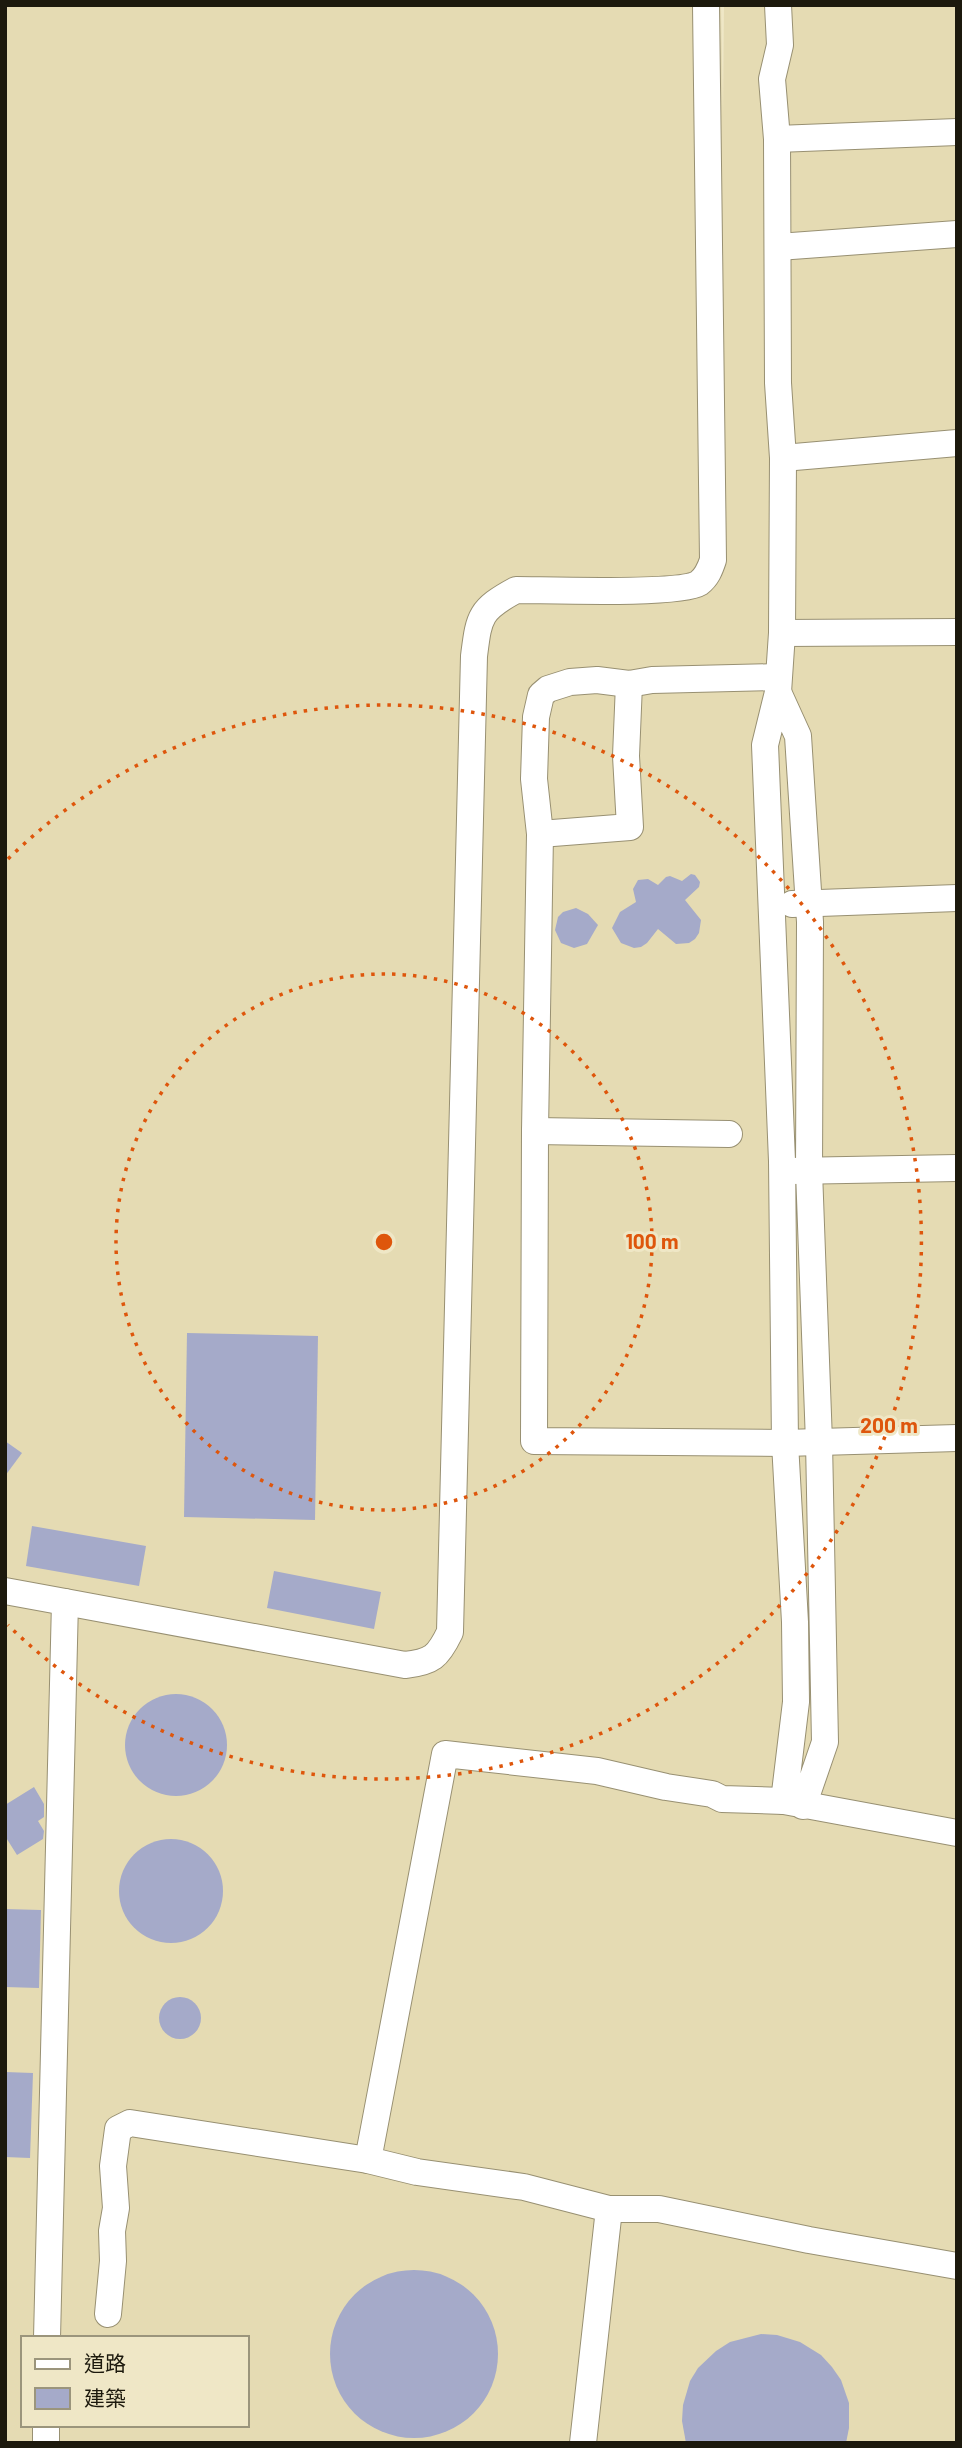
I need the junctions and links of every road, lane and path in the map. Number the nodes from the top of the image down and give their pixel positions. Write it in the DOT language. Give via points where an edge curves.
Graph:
graph roads {
  1 [pos="706,5"];
  2 [pos="778,5"];
  3 [pos="957,132"];
  4 [pos="777,139"];
  5 [pos="957,234"];
  6 [pos="778,247"];
  7 [pos="957,443"];
  8 [pos="783,458"];
  9 [pos="957,632"];
  10 [pos="782,633"];
  11 [pos="629,684"];
  12 [pos="778,685"];
  13 [pos="540,834"];
  14 [pos="957,898"];
  15 [pos="809,903"];
  16 [pos="773,905"];
  17 [pos="776,1037"];
  18 [pos="810,1039"];
  19 [pos="535,1131"];
  20 [pos="729,1134"];
  21 [pos="957,1168"];
  22 [pos="782,1171"];
  23 [pos="809,1171"];
  24 [pos="957,1438"];
  25 [pos="819,1442"];
  26 [pos="785,1443"];
  27 [pos="5,1591"];
  28 [pos="65,1602"];
  29 [pos="793,1804"];
  30 [pos="957,1833"];
  31 [pos="368,2160"];
  32 [pos="609,2209"];
  33 [pos="957,2266"];
  34 [pos="108,2314"];
  35 [pos="47,2336"];
  36 [pos="583,2443"];
  1 -- 28 [label="lane" via="713,560 709,573 698,584 669,590 516,590 494,602 478,622 450,1632 442,1649 427,1662 405,1665"];
  2 -- 4 [label="lane" via="780,45 772,79"];
  3 -- 4 [label="lane"];
  4 -- 6 [label="lane"];
  5 -- 6 [label="lane"];
  6 -- 8 [label="lane"];
  7 -- 8 [label="lane"];
  8 -- 10 [label="lane"];
  9 -- 10 [label="lane"];
  10 -- 12 [label="lane"];
  11 -- 12 [label="lane" via="652,680"];
  11 -- 13 [label="lane" via="570,682 541,695 534,779"];
  11 -- 13 [label="lane" via="626,756 630,827"];
  12 -- 15 [label="lane" via="798,736"];
  12 -- 16 [label="lane" via="765,745"];
  13 -- 19 [label="lane"];
  14 -- 15 [label="lane"];
  15 -- 16 [label="lane"];
  15 -- 18 [label="lane"];
  16 -- 17 [label="lane"];
  17 -- 18 [label="lane"];
  17 -- 22 [label="lane"];
  18 -- 23 [label="lane"];
  19 -- 20 [label="lane"];
  19 -- 26 [label="lane" via="534,1441"];
  21 -- 23 [label="lane"];
  22 -- 23 [label="lane"];
  22 -- 26 [label="lane"];
  23 -- 25 [label="lane"];
  24 -- 25 [label="lane"];
  25 -- 26 [label="lane"];
  25 -- 29 [label="lane" via="825,1742"];
  26 -- 29 [label="lane" via="795,1622"];
  27 -- 28 [label="lane"];
  28 -- 35 [label="lane"];
  29 -- 30 [label="lane"];
  29 -- 31 [label="lane" via="722,1799 597,1771 445,1754"];
  31 -- 32 [label="lane" via="524,2187"];
  31 -- 34 [label="lane" via="130,2123 118,2130"];
  32 -- 33 [label="lane" via="659,2209"];
  32 -- 36 [label="lane"];
}
